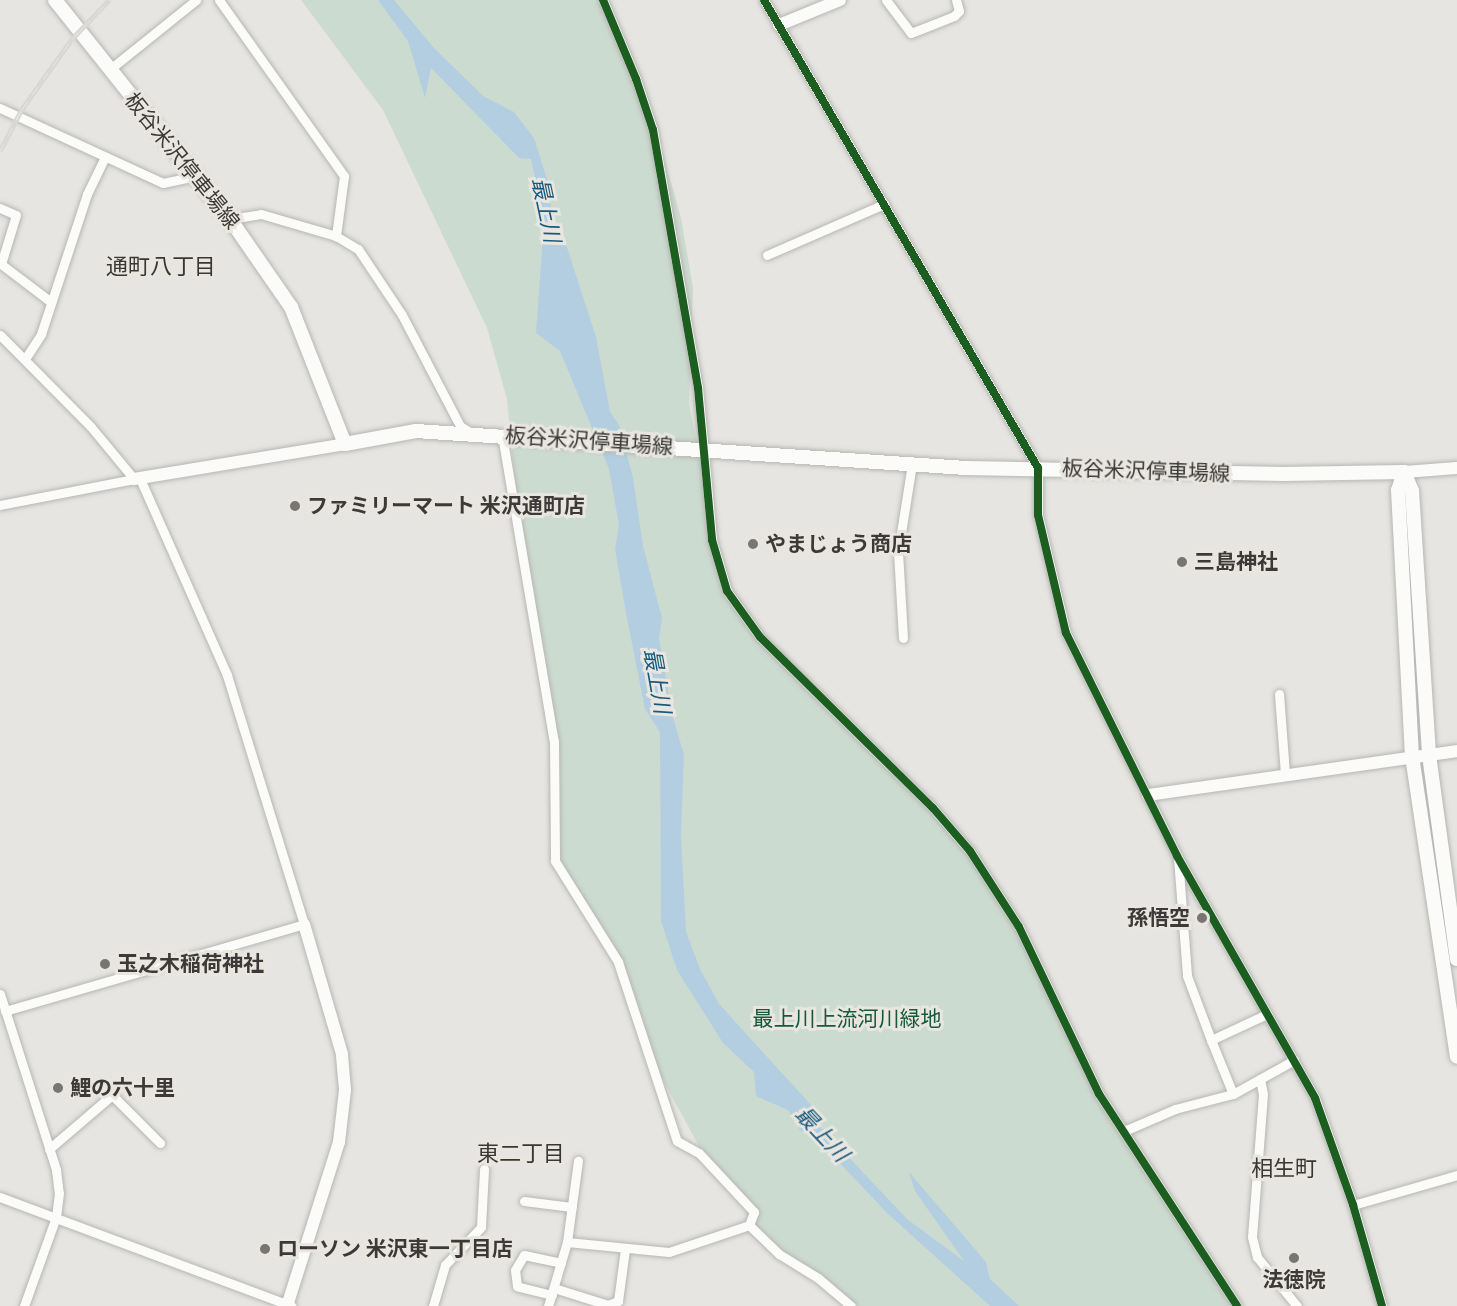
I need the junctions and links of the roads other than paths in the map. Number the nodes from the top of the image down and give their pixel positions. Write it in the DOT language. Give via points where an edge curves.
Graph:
graph roads {
  1 [pos="56,0"];
  2 [pos="196,0"];
  3 [pos="219,0"];
  4 [pos="603,0"];
  5 [pos="764,0"];
  6 [pos="840,0"];
  7 [pos="886,0"];
  8 [pos="956,0"];
  9 [pos="779,25"];
  10 [pos="109,70"];
  11 [pos="0,108"];
  12 [pos="105,157"];
  13 [pos="197,177"];
  14 [pos="884,204"];
  15 [pos="0,208"];
  16 [pos="230,219"];
  17 [pos="336,236"];
  18 [pos="767,255"];
  19 [pos="51,302"];
  20 [pos="0,335"];
  21 [pos="25,359"];
  22 [pos="471,433"];
  23 [pos="508,436"];
  24 [pos="345,444"];
  25 [pos="698,448"];
  26 [pos="912,464"];
  27 [pos="1038,468"];
  28 [pos="1457,468"];
  29 [pos="1404,472"];
  30 [pos="137,479"];
  31 [pos="0,505"];
  32 [pos="903,638"];
  33 [pos="1279,694"];
  34 [pos="1457,751"];
  35 [pos="1428,755"];
  36 [pos="1412,756"];
  37 [pos="1285,774"];
  38 [pos="1148,795"];
  39 [pos="1178,856"];
  40 [pos="304,924"];
  41 [pos="1457,958"];
  42 [pos="0,994"];
  43 [pos="5,1011"];
  44 [pos="1267,1014"];
  45 [pos="1210,1040"];
  46 [pos="1457,1057"];
  47 [pos="1294,1060"];
  48 [pos="1260,1079"];
  49 [pos="1233,1094"];
  50 [pos="1124,1131"];
  51 [pos="160,1143"];
  52 [pos="49,1149"];
  53 [pos="578,1161"];
  54 [pos="484,1169"];
  55 [pos="1457,1175"];
  56 [pos="0,1197"];
  57 [pos="524,1201"];
  58 [pos="1353,1205"];
  59 [pos="572,1207"];
  60 [pos="56,1217"];
  61 [pos="749,1225"];
  62 [pos="567,1242"];
  63 [pos="625,1250"];
  64 [pos="561,1263"];
  65 [pos="553,1292"];
  66 [pos="24,1306"];
  67 [pos="289,1306"];
  68 [pos="433,1306"];
  69 [pos="548,1306"];
  70 [pos="851,1306"];
  71 [pos="1237,1306"];
  72 [pos="1297,1306"];
  73 [pos="1382,1306"];
  1 -- 10 [label="main road, 板谷米沢停車場線"];
  2 -- 10 [label="street"];
  3 -- 17 [label="street" via="344,176"];
  4 -- 25 [label="street" via="653,130 688,324"];
  5 -- 9 [label="street"];
  6 -- 9 [label="street"];
  7 -- 8 [label="street" via="911,33 954,16 959,11"];
  9 -- 14 [label="street"];
  10 -- 13 [label="main road, 板谷米沢停車場線"];
  11 -- 12 [label="street"];
  12 -- 13 [label="street" via="163,183"];
  12 -- 19 [label="street" via="87,194"];
  13 -- 16 [label="main road, 板谷米沢停車場線"];
  14 -- 18 [label="street"];
  14 -- 27 [label="street"];
  15 -- 19 [label="street" via="16,215 1,264"];
  16 -- 17 [label="street" via="261,214"];
  16 -- 24 [label="main road, 板谷米沢停車場線" via="291,307"];
  17 -- 22 [label="street" via="358,249 402,315 460,426"];
  19 -- 21 [label="street" via="41,334"];
  20 -- 21 [label="street"];
  21 -- 30 [label="street"];
  22 -- 23 [label="main road, 板谷米沢停車場線"];
  22 -- 24 [label="main road, 板谷米沢停車場線" via="416,431"];
  23 -- 25 [label="main road, 板谷米沢停車場線"];
  23 -- 61 [label="street" via="554,741 555,861 618,962 677,1141 699,1153 754,1212"];
  24 -- 30 [label="street"];
  25 -- 26 [label="main road, 板谷米沢停車場線"];
  25 -- 50 [label="street" via="712,540 727,591 740,612 799,678 933,808 970,851 1019,927 1079,1059"];
  26 -- 27 [label="main road, 板谷米沢停車場線"];
  26 -- 32 [label="street" via="898,552"];
  27 -- 29 [label="main road, 板谷米沢停車場線" via="1284,474"];
  27 -- 38 [label="street" via="1038,515 1066,633"];
  28 -- 29 [label="street"];
  29 -- 35 [label="main road" via="1412,491"];
  29 -- 36 [label="main road" via="1398,490"];
  30 -- 31 [label="street"];
  30 -- 40 [label="street" via="227,675"];
  33 -- 37 [label="street"];
  34 -- 35 [label="street"];
  35 -- 36 [label="street"];
  35 -- 41 [label="main road"];
  36 -- 37 [label="street"];
  36 -- 46 [label="main road"];
  37 -- 38 [label="street"];
  38 -- 39 [label="street"];
  39 -- 44 [label="street"];
  39 -- 45 [label="street" via="1187,976"];
  40 -- 43 [label="street"];
  40 -- 67 [label="street" via="342,1054 345,1090 339,1143"];
  42 -- 43 [label="street"];
  43 -- 52 [label="street"];
  44 -- 45 [label="street"];
  44 -- 47 [label="street"];
  45 -- 49 [label="street"];
  47 -- 48 [label="street"];
  47 -- 58 [label="street" via="1315,1098"];
  48 -- 49 [label="street"];
  48 -- 72 [label="street" via="1263,1094 1252,1237 1257,1257"];
  49 -- 50 [label="street" via="1175,1109"];
  50 -- 71 [label="street"];
  51 -- 52 [label="street" via="112,1095"];
  52 -- 60 [label="street" via="59,1193"];
  53 -- 59 [label="street"];
  54 -- 68 [label="street" via="481,1227 445,1265"];
  55 -- 58 [label="street"];
  56 -- 60 [label="street"];
  57 -- 59 [label="street"];
  58 -- 73 [label="street"];
  59 -- 62 [label="street"];
  60 -- 66 [label="street"];
  60 -- 67 [label="street"];
  61 -- 63 [label="street" via="669,1252"];
  61 -- 70 [label="street" via="779,1254 818,1278"];
  62 -- 63 [label="street"];
  62 -- 64 [label="street"];
  63 -- 65 [label="street" via="618,1301 608,1305"];
  64 -- 65 [label="street"];
  64 -- 65 [label="street" via="524,1256 515,1270 517,1287"];
  65 -- 69 [label="street"];
}
